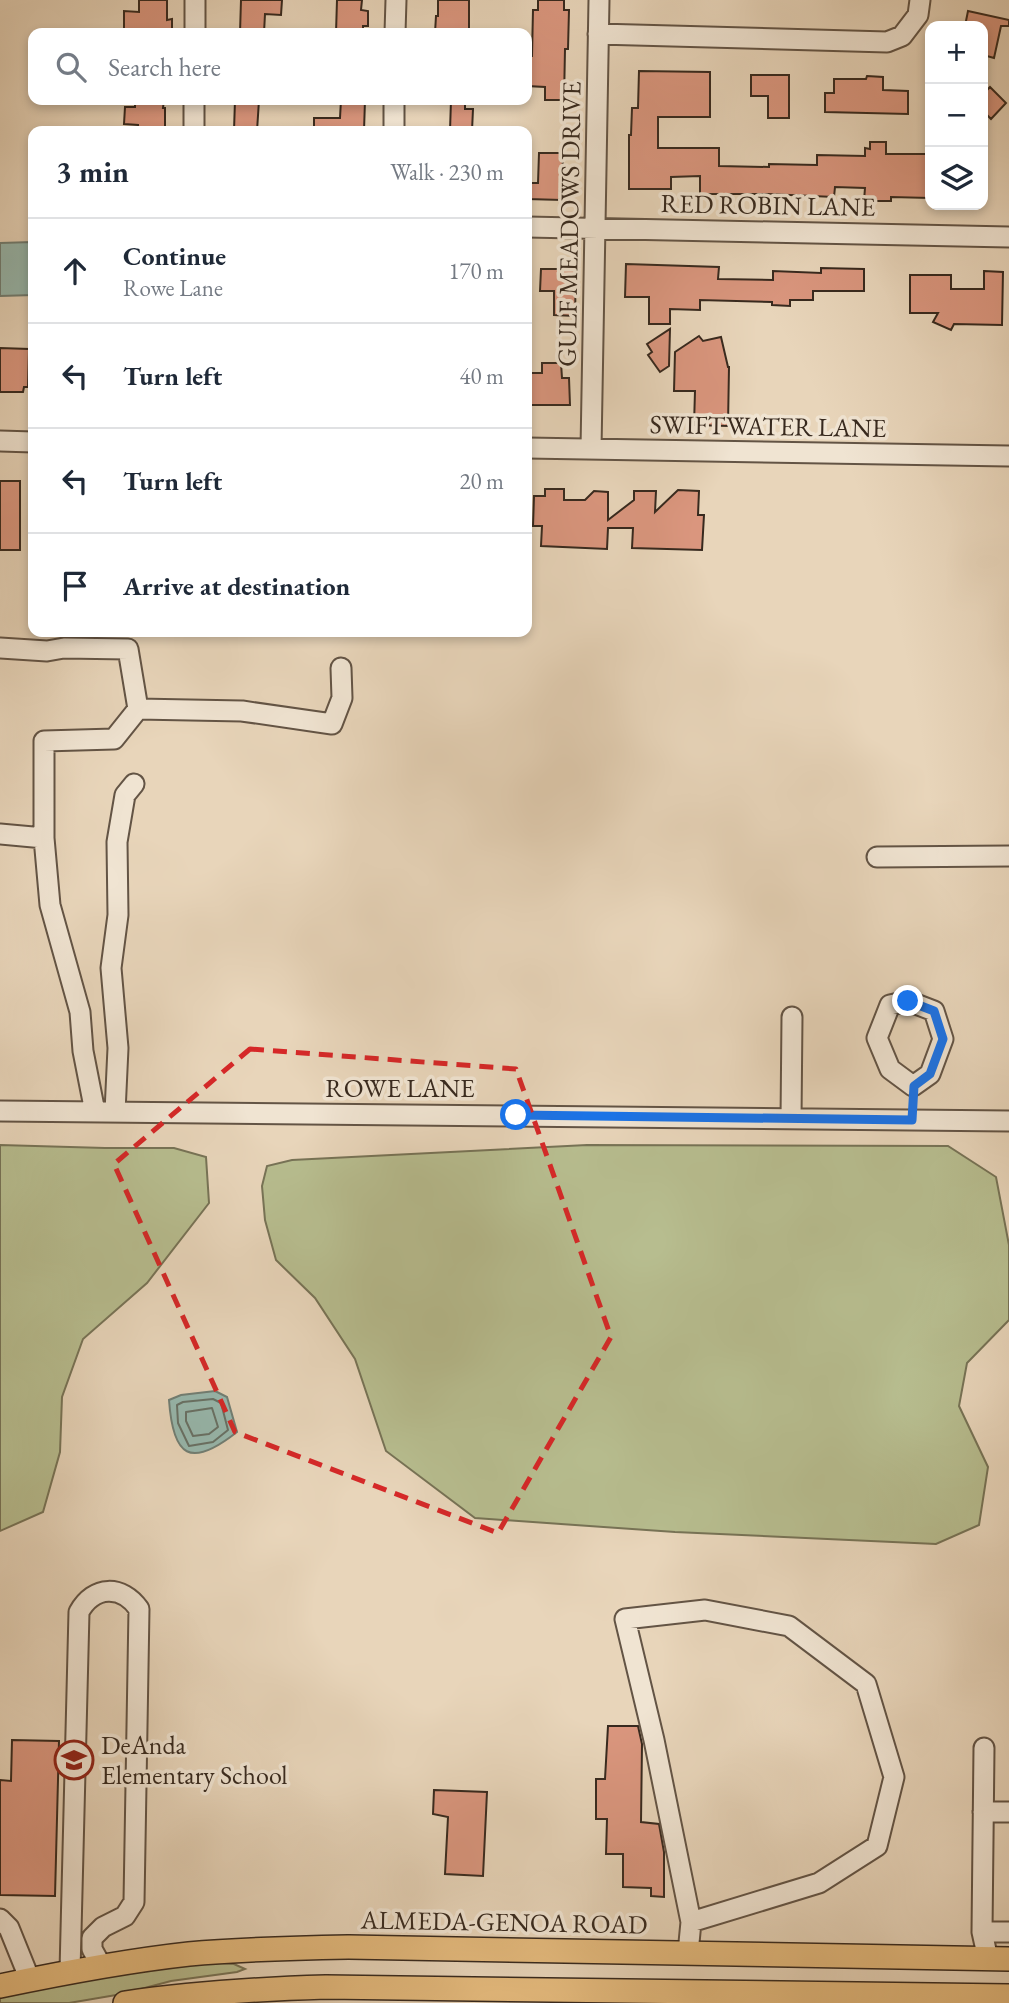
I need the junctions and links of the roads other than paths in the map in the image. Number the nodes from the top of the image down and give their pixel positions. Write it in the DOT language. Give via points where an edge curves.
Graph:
graph roads {
  1 [pos="195,0"];
  2 [pos="396,0"];
  3 [pos="599,0"];
  4 [pos="920,0"];
  5 [pos="195,28"];
  6 [pos="395,28"];
  7 [pos="598,34"];
  8 [pos="194,105"];
  9 [pos="394,105"];
  10 [pos="194,126"];
  11 [pos="394,126"];
  12 [pos="532,227"];
  13 [pos="595,227"];
  14 [pos="1009,237"];
  15 [pos="0,441"];
  16 [pos="28,442"];
  17 [pos="532,449"];
  18 [pos="591,449"];
  19 [pos="1009,456"];
  20 [pos="0,648"];
  21 [pos="341,668"];
  22 [pos="138,709"];
  23 [pos="134,784"];
  24 [pos="0,834"];
  25 [pos="44,838"];
  26 [pos="1009,856"];
  27 [pos="877,857"];
  28 [pos="792,1017"];
  29 [pos="914,1086"];
  30 [pos="0,1111"];
  31 [pos="95,1112"];
  32 [pos="115,1112"];
  33 [pos="791,1119"];
  34 [pos="912,1120"];
  35 [pos="1009,1121"];
  36 [pos="984,1748"];
  37 [pos="983,1812"];
  38 [pos="1009,1812"];
  39 [pos="0,1919"];
  40 [pos="691,1922"];
  41 [pos="982,1932"];
  42 [pos="1009,1932"];
  43 [pos="265,1949"];
  44 [pos="688,1953"];
  45 [pos="638,1954"];
  46 [pos="999,1959"];
  47 [pos="102,1967"];
  48 [pos="70,1971"];
  49 [pos="30,1980"];
  50 [pos="0,1986"];
  51 [pos="266,1989"];
  52 [pos="623,1995"];
  53 [pos="496,1996"];
  54 [pos="235,1997"];
  55 [pos="560,1997"];
  56 [pos="995,1998"];
  57 [pos="162,2000"];
  58 [pos="125,2003"];
  1 -- 5 [label="street"];
  2 -- 6 [label="street"];
  3 -- 7 [label="street, GULF MEADOWS DRIVE"];
  4 -- 7 [label="street" via="918,15 902,36 887,41"];
  7 -- 13 [label="street, GULF MEADOWS DRIVE"];
  8 -- 10 [label="street"];
  9 -- 11 [label="street"];
  12 -- 13 [label="street, RED ROBIN LANE"];
  13 -- 14 [label="street, RED ROBIN LANE"];
  13 -- 18 [label="street, GULF MEADOWS DRIVE"];
  15 -- 16 [label="street"];
  17 -- 18 [label="street, SWIFTWATER LANE"];
  18 -- 19 [label="street, SWIFTWATER LANE"];
  20 -- 22 [label="street" via="128,649"];
  21 -- 22 [label="street" via="342,698 332,724 242,711"];
  22 -- 25 [label="street" via="114,738 44,741"];
  23 -- 32 [label="street" via="125,795 117,842 118,915 111,968 118,1048"];
  24 -- 25 [label="street"];
  25 -- 31 [label="street" via="50,905 80,1012"];
  26 -- 27 [label="street"];
  28 -- 33 [label="street"];
  29 -- 34 [label="street"];
  30 -- 31 [label="street, ROWE LANE"];
  31 -- 32 [label="street, ROWE LANE"];
  32 -- 33 [label="street, ROWE LANE"];
  33 -- 34 [label="street, ROWE LANE"];
  34 -- 35 [label="street, ROWE LANE"];
  36 -- 37 [label="street"];
  37 -- 38 [label="street"];
  37 -- 41 [label="street"];
  39 -- 49 [label="street" via="9,1928"];
  40 -- 40 [label="street" via="819,1883 877,1846 894,1777 866,1684 789,1626 705,1611 625,1619"];
  40 -- 44 [label="street"];
  41 -- 42 [label="street"];
  41 -- 46 [label="street"];
  43 -- 45 [label="main road, ALMEDA-GENOA ROAD"];
  43 -- 47 [label="main road, ALMEDA-GENOA ROAD"];
  43 -- 51 [label="main road"];
  44 -- 45 [label="main road, ALMEDA-GENOA ROAD"];
  44 -- 46 [label="main road, ALMEDA-GENOA ROAD"];
  45 -- 52 [label="main road"];
  46 -- 56 [label="main road"];
  47 -- 48 [label="main road, ALMEDA-GENOA ROAD"];
  47 -- 48 [label="street" via="92,1949 92,1938 125,1916 134,1902 139,1609 132,1599 116,1591 98,1592 79,1612"];
  48 -- 49 [label="main road, ALMEDA-GENOA ROAD"];
  49 -- 50 [label="main road, ALMEDA-GENOA ROAD"];
  51 -- 53 [label="main road" via="326,1987"];
  51 -- 54 [label="main road"];
  52 -- 55 [label="main road"];
  52 -- 56 [label="main road"];
  53 -- 55 [label="main road"];
  54 -- 57 [label="main road"];
  57 -- 58 [label="main road"];
}
